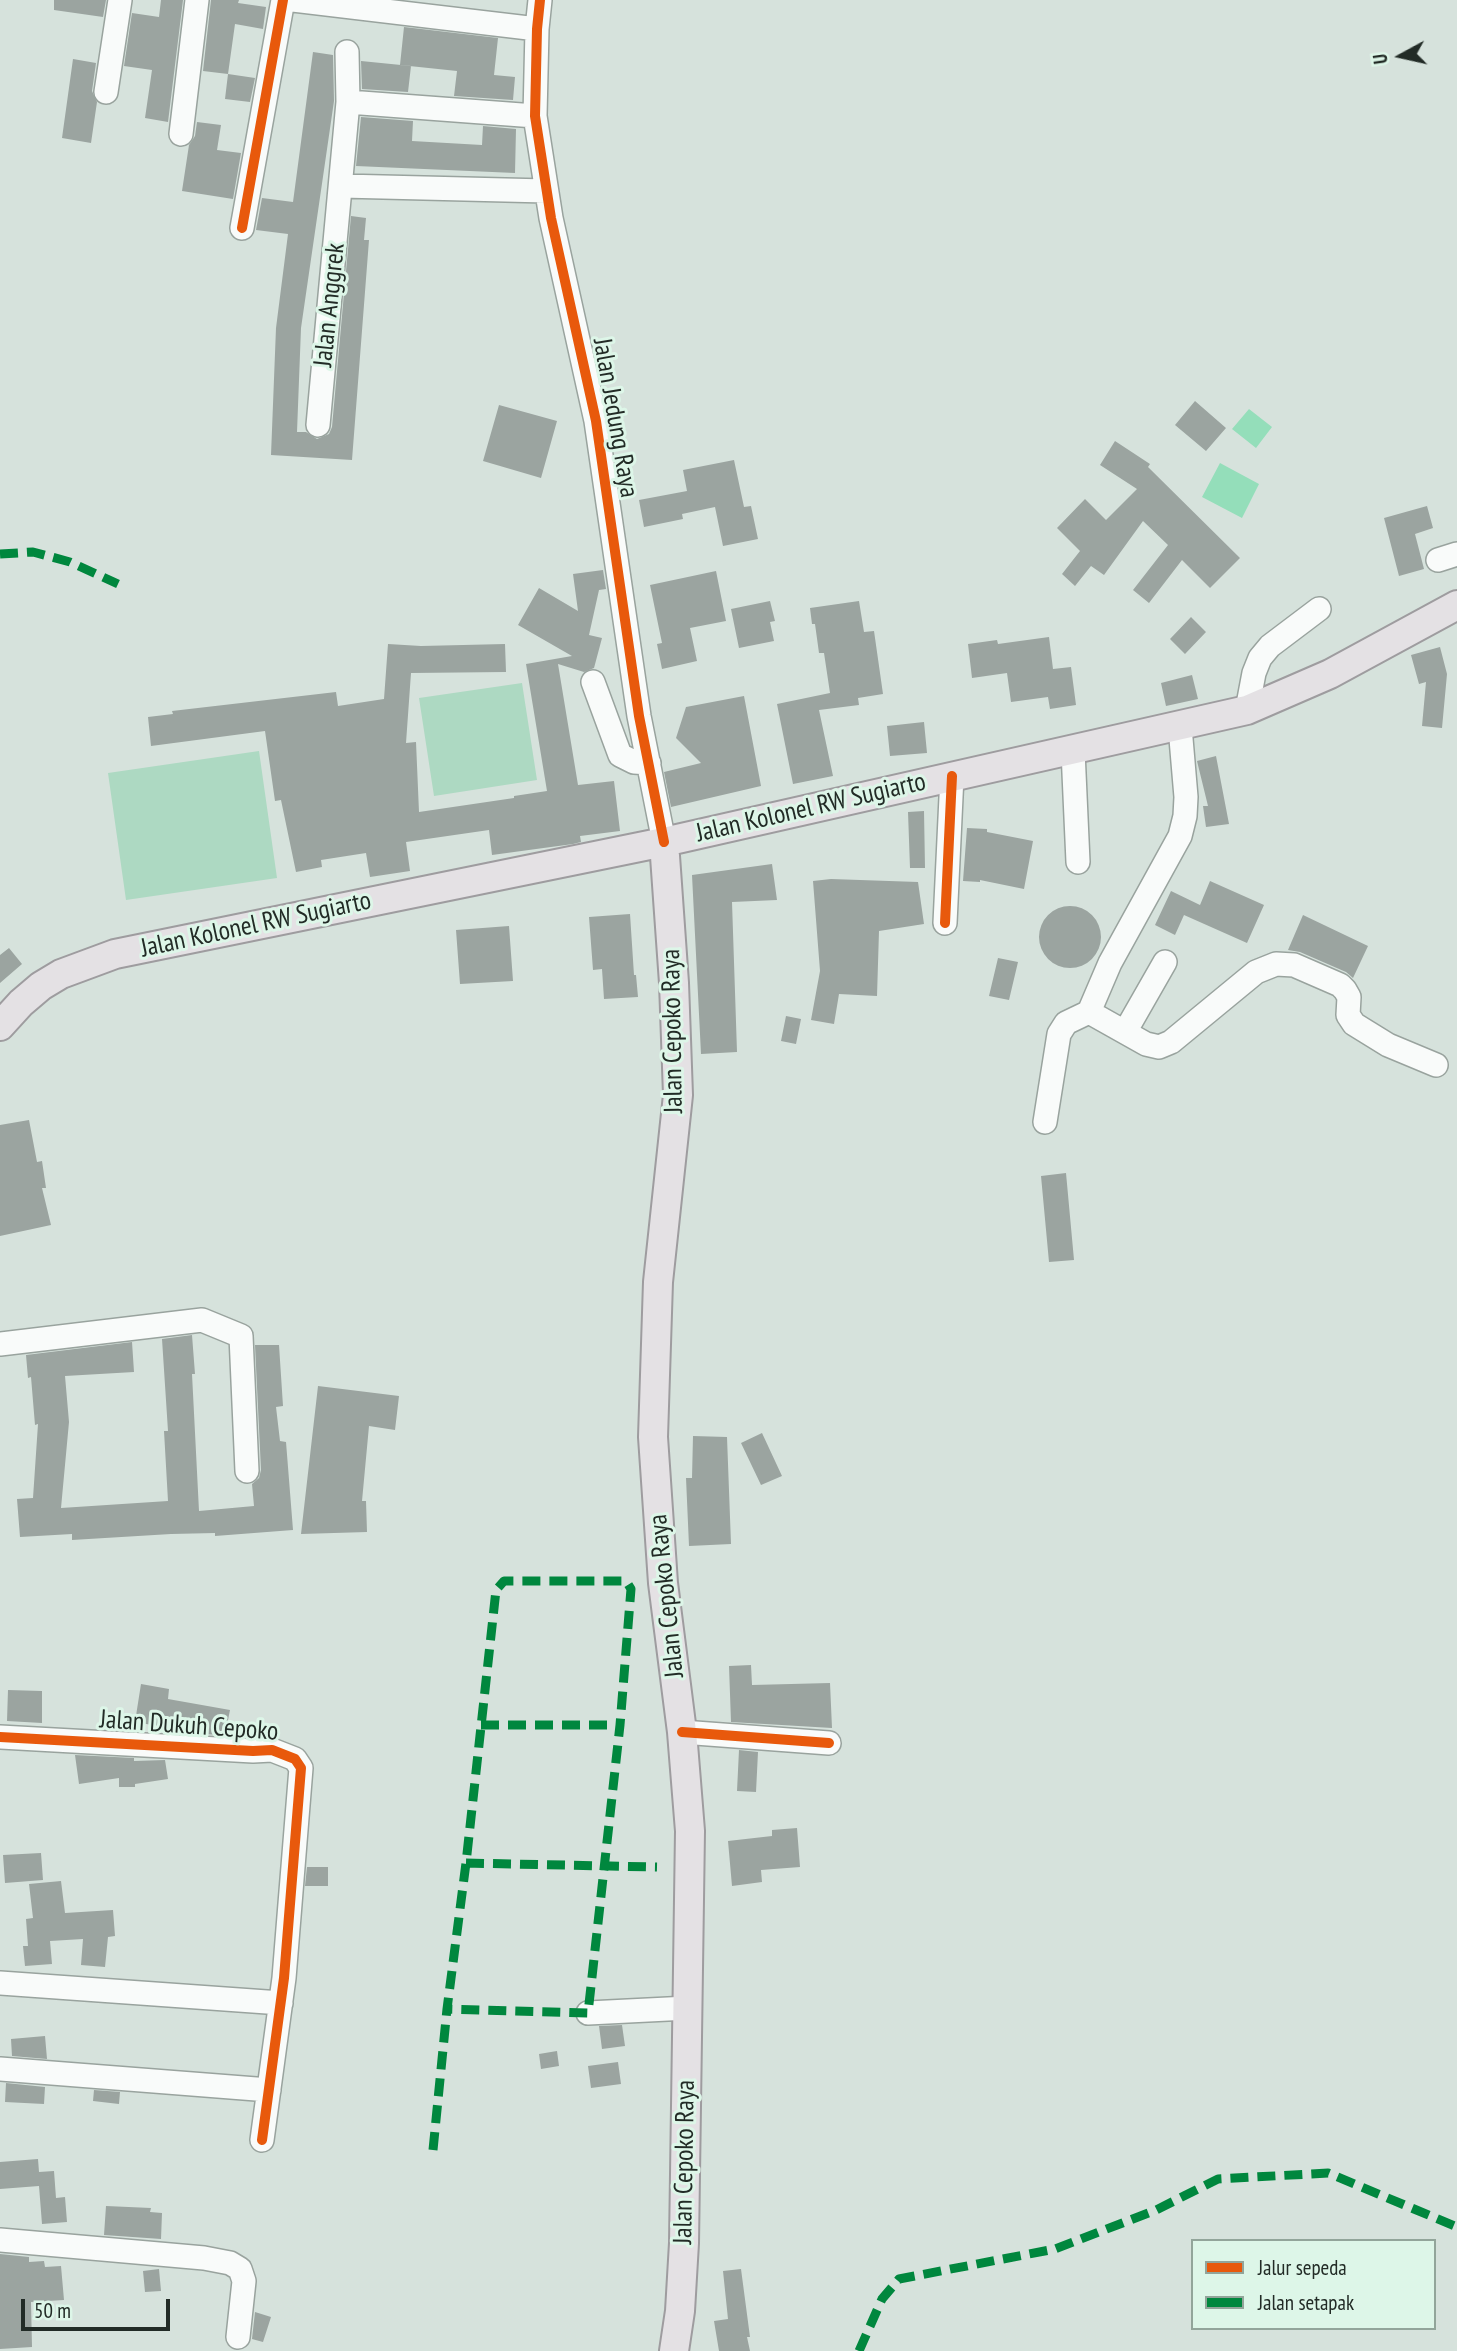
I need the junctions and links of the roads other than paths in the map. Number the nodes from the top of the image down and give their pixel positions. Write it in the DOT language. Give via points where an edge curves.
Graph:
graph roads {
  1 [pos="120,0"];
  2 [pos="197,0"];
  3 [pos="283,0"];
  4 [pos="293,0"];
  5 [pos="540,0"];
  6 [pos="537,29"];
  7 [pos="347,52"];
  8 [pos="106,92"];
  9 [pos="348,102"];
  10 [pos="535,116"];
  11 [pos="181,134"];
  12 [pos="342,186"];
  13 [pos="547,191"];
  14 [pos="242,228"];
  15 [pos="318,425"];
  16 [pos="1457,605"];
  17 [pos="1319,609"];
  18 [pos="593,682"];
  19 [pos="1247,710"];
  20 [pos="1180,727"];
  21 [pos="1073,751"];
  22 [pos="649,763"];
  23 [pos="952,776"];
  24 [pos="664,842"];
  25 [pos="1078,862"];
  26 [pos="945,923"];
  27 [pos="1165,962"];
  28 [pos="1089,1012"];
  29 [pos="0,1026"];
  30 [pos="1125,1032"];
  31 [pos="1436,1065"];
  32 [pos="1045,1122"];
  33 [pos="0,1344"];
  34 [pos="247,1471"];
  35 [pos="682,1732"];
  36 [pos="0,1737"];
  37 [pos="829,1743"];
  38 [pos="0,1983"];
  39 [pos="281,2003"];
  40 [pos="688,2008"];
  41 [pos="587,2013"];
  42 [pos="0,2069"];
  43 [pos="269,2090"];
  44 [pos="262,2140"];
  45 [pos="0,2240"];
  46 [pos="238,2337"];
  47 [pos="674,2351"];
  1 -- 8 [label="street"];
  2 -- 11 [label="street"];
  3 -- 14 [label="street"];
  4 -- 6 [label="street"];
  5 -- 6 [label="street, Jalan Jedung Raya"];
  6 -- 10 [label="street, Jalan Jedung Raya"];
  7 -- 9 [label="street, Jalan Anggrek"];
  9 -- 10 [label="street"];
  9 -- 12 [label="street, Jalan Anggrek"];
  10 -- 13 [label="street, Jalan Jedung Raya"];
  12 -- 13 [label="street"];
  12 -- 15 [label="street, Jalan Anggrek"];
  13 -- 22 [label="street, Jalan Jedung Raya" via="596,421"];
  16 -- 19 [label="main road, Jalan Kolonel RW Sugiarto" via="1330,674"];
  17 -- 19 [label="street" via="1260,658"];
  18 -- 22 [label="street" via="620,755"];
  19 -- 20 [label="main road, Jalan Kolonel RW Sugiarto"];
  20 -- 21 [label="main road, Jalan Kolonel RW Sugiarto"];
  20 -- 28 [label="street" via="1186,797 1180,835 1110,962"];
  21 -- 23 [label="main road, Jalan Kolonel RW Sugiarto"];
  21 -- 25 [label="street"];
  22 -- 24 [label="street, Jalan Jedung Raya"];
  23 -- 24 [label="main road, Jalan Kolonel RW Sugiarto"];
  23 -- 26 [label="street"];
  24 -- 29 [label="main road, Jalan Kolonel RW Sugiarto" via="115,954 41,986"];
  24 -- 35 [label="main road, Jalan Cepoko Raya" via="678,1094 658,1282 653,1437 663,1583"];
  27 -- 30 [label="street"];
  28 -- 30 [label="street"];
  28 -- 32 [label="street" via="1066,1023 1059,1034"];
  30 -- 31 [label="street" via="1153,1046 1165,1045 1256,972 1276,964 1294,965 1340,985 1349,997 1354,1024 1388,1045"];
  33 -- 34 [label="street" via="202,1320 241,1336"];
  35 -- 37 [label="street"];
  35 -- 40 [label="main road, Jalan Cepoko Raya" via="690,1831"];
  36 -- 39 [label="street, Jalan Dukuh Cepoko" via="272,1750 295,1759 301,1768"];
  38 -- 39 [label="street"];
  39 -- 43 [label="street, Jalan Dukuh Cepoko"];
  40 -- 41 [label="street"];
  40 -- 47 [label="main road, Jalan Cepoko Raya" via="684,2243"];
  42 -- 43 [label="street"];
  43 -- 44 [label="street, Jalan Dukuh Cepoko"];
  45 -- 46 [label="street" via="230,2263 240,2269 244,2281"];
}
